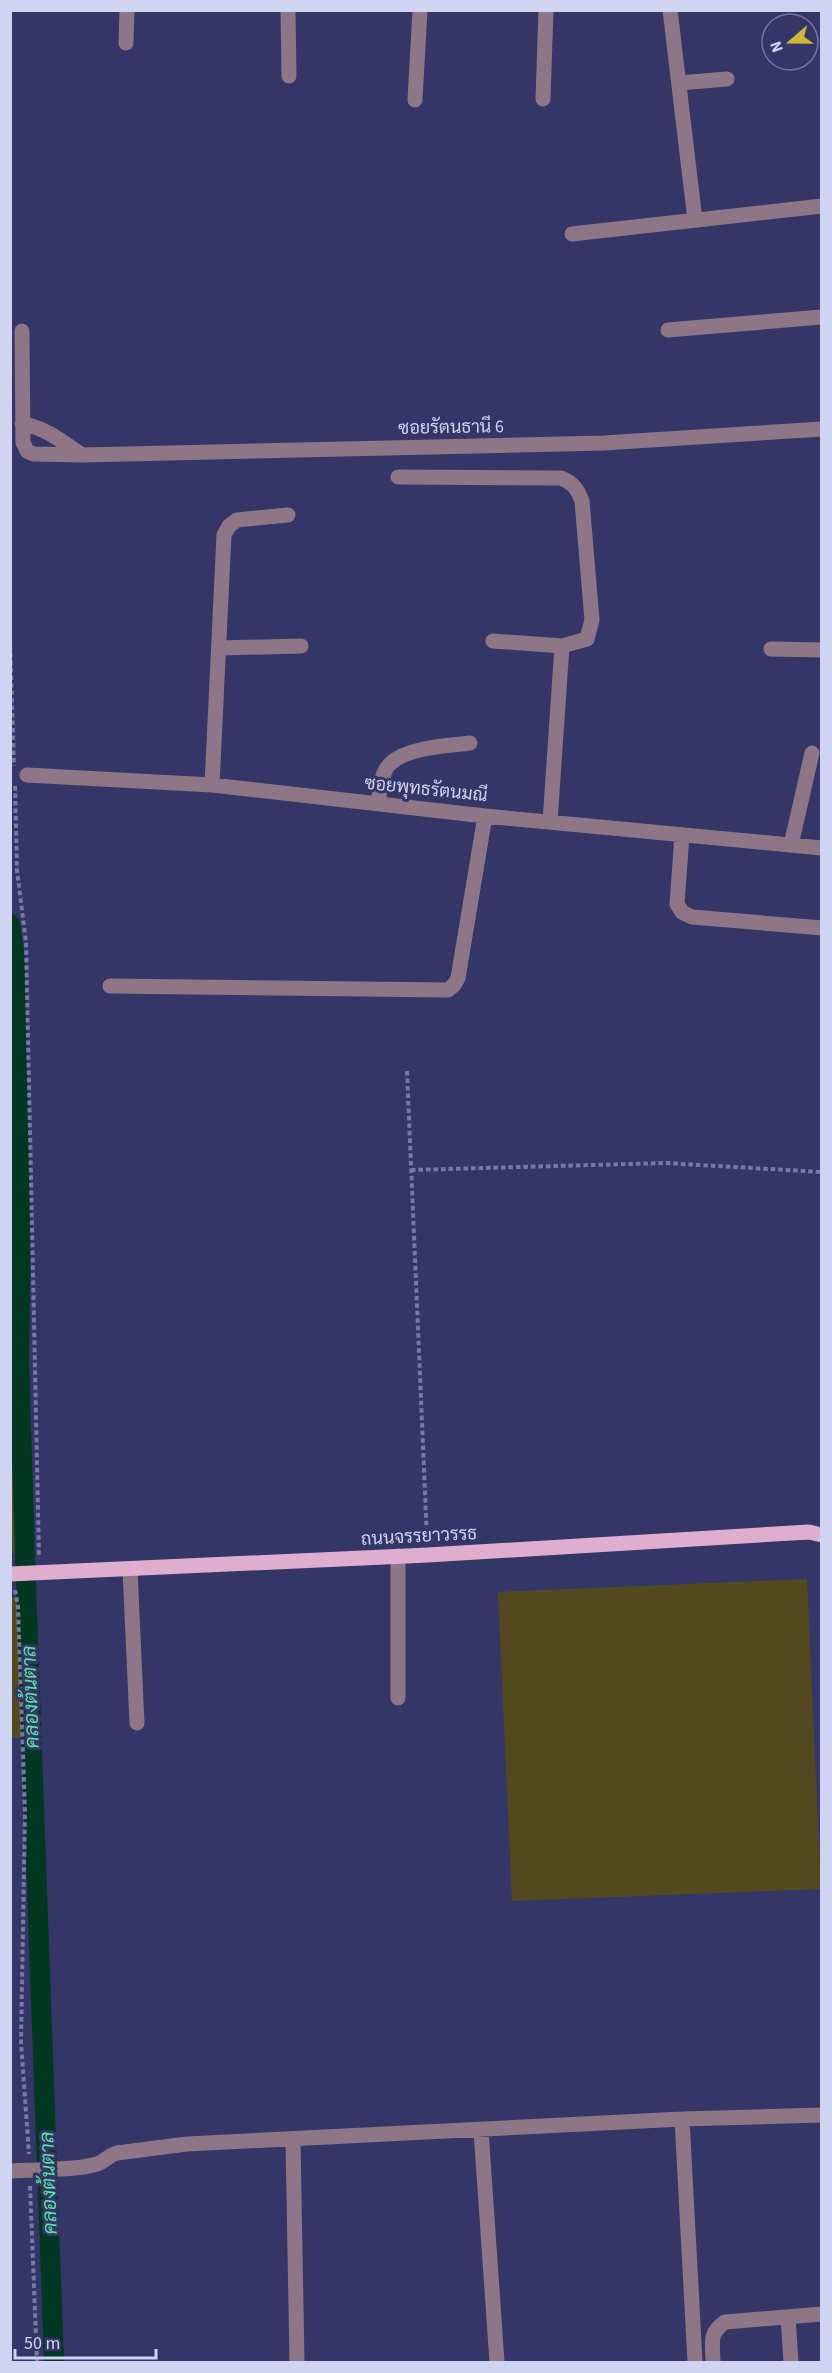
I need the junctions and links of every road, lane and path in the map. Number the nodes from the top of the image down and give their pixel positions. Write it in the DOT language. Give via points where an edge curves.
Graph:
graph roads {
  1 [pos="127,10"];
  2 [pos="288,10"];
  3 [pos="420,10"];
  4 [pos="546,10"];
  5 [pos="670,10"];
  6 [pos="126,43"];
  7 [pos="289,76"];
  8 [pos="727,79"];
  9 [pos="679,84"];
  10 [pos="543,99"];
  11 [pos="415,100"];
  12 [pos="822,206"];
  13 [pos="695,220"];
  14 [pos="572,234"];
  15 [pos="822,317"];
  16 [pos="668,330"];
  17 [pos="22,331"];
  18 [pos="22,424"];
  19 [pos="822,429"];
  20 [pos="82,455"];
  21 [pos="398,477"];
  22 [pos="288,515"];
  23 [pos="10,638"];
  24 [pos="493,641"];
  25 [pos="302,646"];
  26 [pos="562,646"];
  27 [pos="219,648"];
  28 [pos="771,649"];
  29 [pos="822,650"];
  30 [pos="470,743"];
  31 [pos="812,753"];
  32 [pos="27,775"];
  33 [pos="213,785"];
  34 [pos="378,803"];
  35 [pos="485,816"];
  36 [pos="550,822"];
  37 [pos="682,835"];
  38 [pos="791,845"];
  39 [pos="822,848"];
  40 [pos="822,928"];
  41 [pos="110,986"];
  42 [pos="407,1071"];
  43 [pos="411,1170"];
  44 [pos="822,1172"];
  45 [pos="822,1535"];
  46 [pos="428,1555"];
  47 [pos="398,1556"];
  48 [pos="130,1570"];
  49 [pos="38,1573"];
  50 [pos="13,1574"];
  51 [pos="398,1698"];
  52 [pos="137,1723"];
  53 [pos="822,2115"];
  54 [pos="682,2120"];
  55 [pos="481,2131"];
  56 [pos="293,2140"];
  57 [pos="29,2169"];
  58 [pos="10,2171"];
  59 [pos="822,2314"];
  60 [pos="788,2317"];
  61 [pos="37,2362"];
  62 [pos="297,2362"];
  63 [pos="497,2362"];
  64 [pos="695,2362"];
  65 [pos="713,2362"];
  66 [pos="790,2362"];
  1 -- 6 [label="street"];
  2 -- 7 [label="street"];
  3 -- 11 [label="street"];
  4 -- 10 [label="street"];
  5 -- 9 [label="street"];
  8 -- 9 [label="street"];
  9 -- 13 [label="street"];
  12 -- 13 [label="street"];
  13 -- 14 [label="street"];
  15 -- 16 [label="street"];
  17 -- 18 [label="street, ซอยรัตนธานี 6"];
  18 -- 20 [label="street" via="43,431"];
  18 -- 20 [label="street, ซอยรัตนธานี 6" via="27,451"];
  19 -- 20 [label="street, ซอยรัตนธานี 6" via="604,443"];
  21 -- 26 [label="street" via="547,477 571,482 582,501 592,620 587,639"];
  22 -- 27 [label="street" via="237,520 224,534"];
  23 -- 49 [label="path" via="17,870 26,942"];
  24 -- 26 [label="street"];
  25 -- 27 [label="street"];
  26 -- 36 [label="street"];
  27 -- 33 [label="street"];
  28 -- 29 [label="street"];
  30 -- 34 [label="street" via="432,747 391,763 384,773"];
  31 -- 38 [label="street"];
  32 -- 33 [label="street, ซอยพุทธรัตนมณี"];
  33 -- 34 [label="street, ซอยพุทธรัตนมณี"];
  34 -- 35 [label="street, ซอยพุทธรัตนมณี"];
  35 -- 36 [label="street, ซอยพุทธรัตนมณี"];
  35 -- 41 [label="street" via="458,978 448,990"];
  36 -- 37 [label="street, ซอยพุทธรัตนมณี"];
  37 -- 38 [label="street, ซอยพุทธรัตนมณี"];
  37 -- 40 [label="street" via="677,903 682,912 692,917"];
  38 -- 39 [label="street, ซอยพุทธรัตนมณี"];
  42 -- 43 [label="path"];
  43 -- 44 [label="path" via="665,1163"];
  43 -- 46 [label="path"];
  45 -- 46 [label="main road, ถนนจรรยาวรรธ" via="809,1532"];
  46 -- 47 [label="main road, ถนนจรรยาวรรธ"];
  47 -- 48 [label="main road, ถนนจรรยาวรรธ"];
  47 -- 51 [label="street"];
  48 -- 49 [label="main road, ถนนจรรยาวรรธ"];
  48 -- 52 [label="street"];
  49 -- 50 [label="main road, ถนนจรรยาวรรธ"];
  50 -- 57 [label="path" via="18,1607 25,1812 21,2042"];
  53 -- 54 [label="street"];
  54 -- 55 [label="street"];
  54 -- 64 [label="street"];
  55 -- 56 [label="street"];
  55 -- 63 [label="street"];
  56 -- 57 [label="street" via="187,2144 117,2152 100,2163 85,2166"];
  56 -- 62 [label="street"];
  57 -- 58 [label="street"];
  57 -- 61 [label="path"];
  59 -- 60 [label="street"];
  60 -- 65 [label="street" via="725,2322 714,2330"];
  60 -- 66 [label="street"];
}
